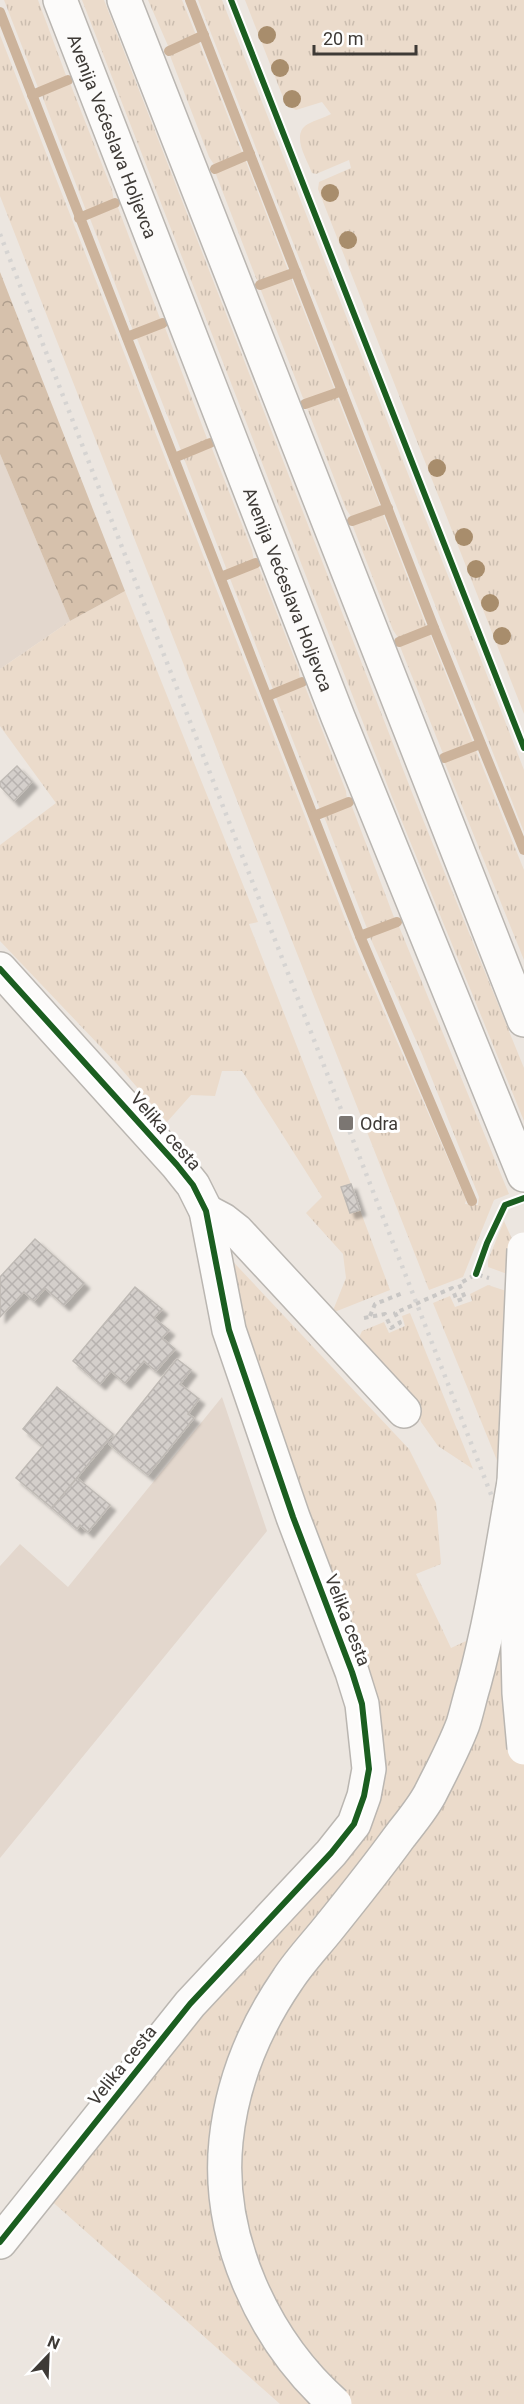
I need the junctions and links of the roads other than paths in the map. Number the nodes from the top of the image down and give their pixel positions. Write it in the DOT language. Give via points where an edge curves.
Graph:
graph roads {
  1 [pos="60,0"];
  2 [pos="124,0"];
  3 [pos="0,969"];
  4 [pos="524,1020"];
  5 [pos="524,1175"];
  6 [pos="206,1211"];
  7 [pos="524,1249"];
  8 [pos="404,1411"];
  9 [pos="514,1482"];
  10 [pos="524,1748"];
  11 [pos="0,2242"];
  12 [pos="335,2404"];
  1 -- 5 [label="main road, Avenija Većeslava Holjevca" via="338,717"];
  2 -- 4 [label="main road"];
  3 -- 6 [label="main road, Velika cesta" via="177,1165"];
  6 -- 8 [label="main road" via="237,1231"];
  6 -- 11 [label="main road, Velika cesta" via="232,1341 362,1704 369,1769 364,1796 354,1824 331,1853 190,2004"];
  7 -- 9 [label="main road, bridge"];
  9 -- 10 [label="main road, bridge"];
  9 -- 12 [label="main road, bridge" via="485,1644 463,1724 428,1798 289,1978 265,2016 246,2055 234,2099 226,2142 226,2182 243,2268 260,2308 284,2347"];
}
